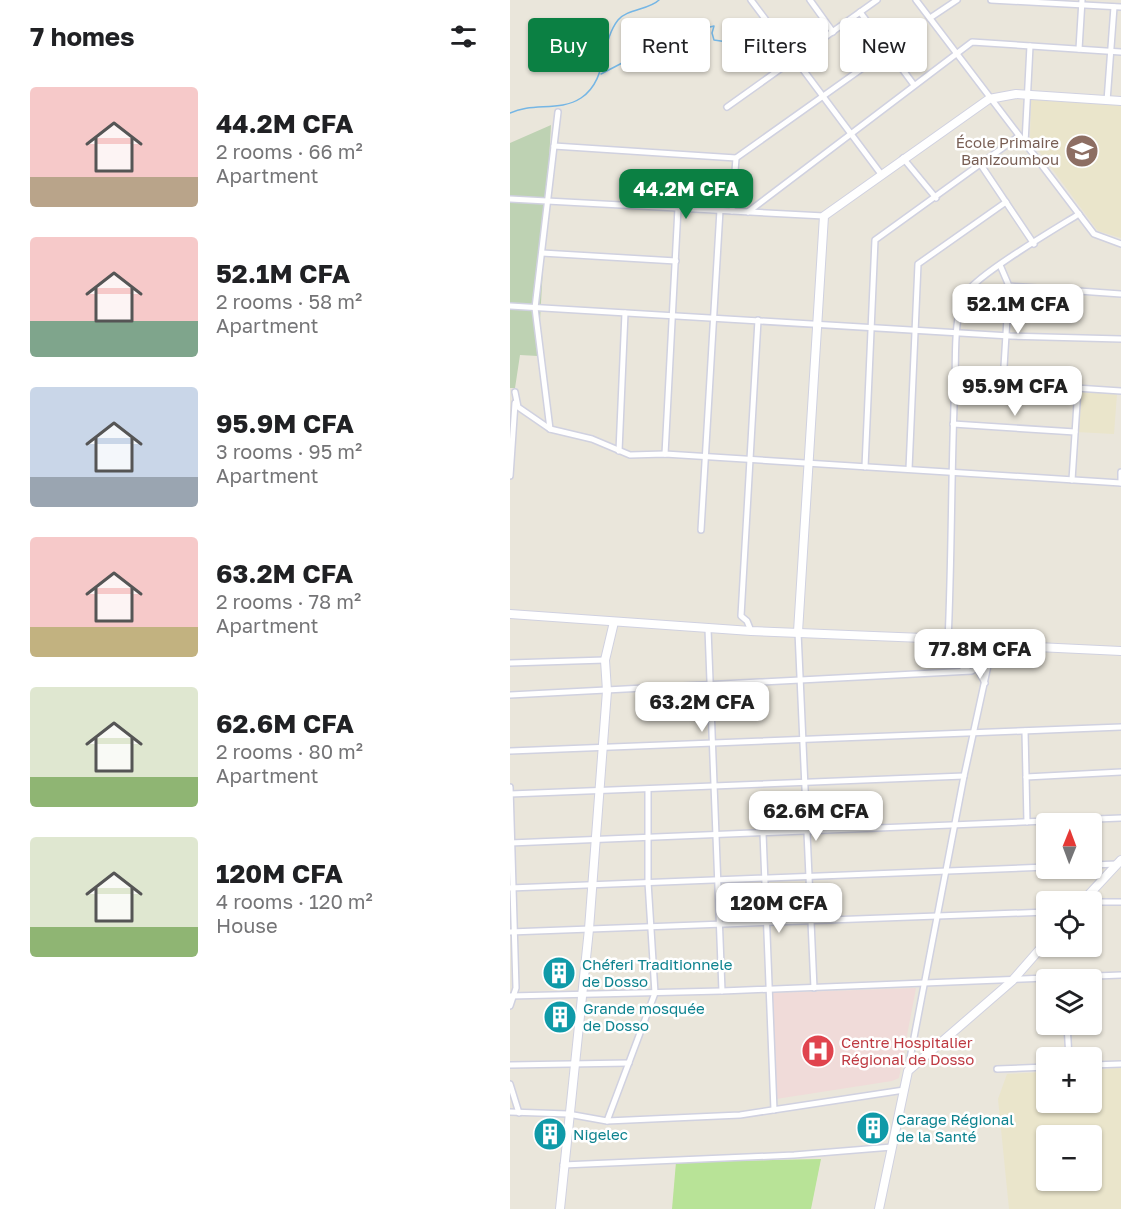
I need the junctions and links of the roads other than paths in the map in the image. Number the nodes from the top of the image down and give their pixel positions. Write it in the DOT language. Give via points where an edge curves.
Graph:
graph roads {
  1 [pos="752,0"];
  2 [pos="810,0"];
  3 [pos="877,0"];
  4 [pos="916,0"];
  5 [pos="957,0"];
  6 [pos="991,0"];
  7 [pos="1082,3"];
  8 [pos="1114,7"];
  9 [pos="1121,7"];
  10 [pos="860,12"];
  11 [pos="765,18"];
  12 [pos="864,18"];
  13 [pos="930,18"];
  14 [pos="832,32"];
  15 [pos="828,35"];
  16 [pos="1030,46"];
  17 [pos="1079,49"];
  18 [pos="1111,51"];
  19 [pos="1121,52"];
  20 [pos="957,54"];
  21 [pos="776,72"];
  22 [pos="805,72"];
  23 [pos="859,72"];
  24 [pos="904,72"];
  25 [pos="914,85"];
  26 [pos="1027,96"];
  27 [pos="824,98"];
  28 [pos="988,99"];
  29 [pos="1107,100"];
  30 [pos="1121,102"];
  31 [pos="727,107"];
  32 [pos="558,112"];
  33 [pos="851,133"];
  34 [pos="1019,136"];
  35 [pos="1025,143"];
  36 [pos="554,146"];
  37 [pos="736,158"];
  38 [pos="903,158"];
  39 [pos="981,165"];
  40 [pos="881,174"];
  41 [pos="936,198"];
  42 [pos="510,199"];
  43 [pos="549,200"];
  44 [pos="1006,202"];
  45 [pos="678,208"];
  46 [pos="720,210"];
  47 [pos="732,211"];
  48 [pos="748,212"];
  49 [pos="1079,214"];
  50 [pos="824,216"];
  51 [pos="1034,244"];
  52 [pos="1121,244"];
  53 [pos="542,254"];
  54 [pos="676,261"];
  55 [pos="1000,265"];
  56 [pos="1009,286"];
  57 [pos="1121,294"];
  58 [pos="510,306"];
  59 [pos="535,308"];
  60 [pos="625,313"];
  61 [pos="673,316"];
  62 [pos="713,318"];
  63 [pos="758,320"];
  64 [pos="818,323"];
  65 [pos="870,327"];
  66 [pos="915,330"];
  67 [pos="957,332"];
  68 [pos="1006,336"];
  69 [pos="1121,339"];
  70 [pos="955,380"];
  71 [pos="1003,383"];
  72 [pos="1078,388"];
  73 [pos="513,391"];
  74 [pos="1121,391"];
  75 [pos="953,424"];
  76 [pos="550,429"];
  77 [pos="1075,432"];
  78 [pos="511,445"];
  79 [pos="618,451"];
  80 [pos="665,454"];
  81 [pos="705,458"];
  82 [pos="749,461"];
  83 [pos="808,465"];
  84 [pos="865,467"];
  85 [pos="909,469"];
  86 [pos="952,471"];
  87 [pos="1121,472"];
  88 [pos="510,476"];
  89 [pos="1072,480"];
  90 [pos="1121,483"];
  91 [pos="701,530"];
  92 [pos="510,614"];
  93 [pos="614,622"];
  94 [pos="708,629"];
  95 [pos="751,631"];
  96 [pos="798,632"];
  97 [pos="946,642"];
  98 [pos="976,644"];
  99 [pos="992,645"];
  100 [pos="1012,647"];
  101 [pos="1121,651"];
  102 [pos="605,660"];
  103 [pos="989,660"];
  104 [pos="974,661"];
  105 [pos="510,663"];
  106 [pos="963,669"];
  107 [pos="976,671"];
  108 [pos="800,679"];
  109 [pos="985,683"];
  110 [pos="712,684"];
  111 [pos="607,691"];
  112 [pos="510,695"];
  113 [pos="1121,727"];
  114 [pos="1025,731"];
  115 [pos="974,732"];
  116 [pos="803,740"];
  117 [pos="714,744"];
  118 [pos="602,748"];
  119 [pos="510,752"];
  120 [pos="1121,772"];
  121 [pos="964,776"];
  122 [pos="1026,777"];
  123 [pos="805,783"];
  124 [pos="714,786"];
  125 [pos="510,787"];
  126 [pos="648,789"];
  127 [pos="599,791"];
  128 [pos="510,794"];
  129 [pos="1121,818"];
  130 [pos="1027,822"];
  131 [pos="955,825"];
  132 [pos="807,831"];
  133 [pos="763,833"];
  134 [pos="718,835"];
  135 [pos="648,838"];
  136 [pos="596,840"];
  137 [pos="511,843"];
  138 [pos="1119,863"];
  139 [pos="1102,864"];
  140 [pos="1036,867"];
  141 [pos="946,870"];
  142 [pos="809,876"];
  143 [pos="765,878"];
  144 [pos="719,881"];
  145 [pos="648,882"];
  146 [pos="592,884"];
  147 [pos="512,887"];
  148 [pos="1093,891"];
  149 [pos="1102,902"];
  150 [pos="1121,902"];
  151 [pos="1036,912"];
  152 [pos="938,916"];
  153 [pos="811,921"];
  154 [pos="766,922"];
  155 [pos="720,925"];
  156 [pos="650,927"];
  157 [pos="589,929"];
  158 [pos="513,932"];
  159 [pos="1036,954"];
  160 [pos="1121,975"];
  161 [pos="1102,976"];
  162 [pos="1036,980"];
  163 [pos="1012,981"];
  164 [pos="924,984"];
  165 [pos="814,988"];
  166 [pos="769,989"];
  167 [pos="723,991"];
  168 [pos="655,993"];
  169 [pos="581,996"];
  170 [pos="512,997"];
  171 [pos="510,1006"];
  172 [pos="574,1063"];
  173 [pos="629,1063"];
  174 [pos="1121,1064"];
  175 [pos="510,1065"];
  176 [pos="1102,1065"];
  177 [pos="1036,1067"];
  178 [pos="997,1069"];
  179 [pos="908,1071"];
  180 [pos="510,1084"];
  181 [pos="904,1090"];
  182 [pos="774,1110"];
  183 [pos="510,1112"];
  184 [pos="519,1113"];
  185 [pos="568,1114"];
  186 [pos="607,1121"];
  187 [pos="892,1147"];
  188 [pos="563,1166"];
  189 [pos="560,1209"];
  190 [pos="879,1209"];
  1 -- 11 [label="street"];
  2 -- 14 [label="street"];
  3 -- 10 [label="street"];
  4 -- 13 [label="street"];
  5 -- 13 [label="street"];
  6 -- 7 [label="street"];
  7 -- 8 [label="street"];
  7 -- 17 [label="street"];
  8 -- 9 [label="street"];
  8 -- 18 [label="street"];
  10 -- 12 [label="street"];
  10 -- 14 [label="street"];
  13 -- 20 [label="street"];
  14 -- 15 [label="street"];
  16 -- 17 [label="street"];
  16 -- 20 [label="street" via="972,42"];
  16 -- 26 [label="street"];
  17 -- 18 [label="street"];
  18 -- 19 [label="street"];
  18 -- 29 [label="street"];
  20 -- 25 [label="street"];
  20 -- 28 [label="street"];
  21 -- 31 [label="street"];
  22 -- 27 [label="street"];
  23 -- 27 [label="street"];
  24 -- 25 [label="street"];
  25 -- 33 [label="street"];
  26 -- 28 [label="street" via="1006,94"];
  26 -- 29 [label="street"];
  26 -- 35 [label="street"];
  27 -- 33 [label="street"];
  27 -- 37 [label="street"];
  28 -- 34 [label="street"];
  28 -- 38 [label="street"];
  29 -- 30 [label="street"];
  32 -- 36 [label="street"];
  33 -- 40 [label="street"];
  33 -- 48 [label="street"];
  34 -- 35 [label="street"];
  34 -- 39 [label="street"];
  35 -- 49 [label="street"];
  36 -- 37 [label="street"];
  36 -- 43 [label="street"];
  37 -- 47 [label="street"];
  38 -- 40 [label="street"];
  38 -- 41 [label="street"];
  39 -- 41 [label="street"];
  39 -- 44 [label="street"];
  40 -- 50 [label="street"];
  41 -- 65 [label="street" via="875,240"];
  42 -- 43 [label="street"];
  43 -- 45 [label="street"];
  43 -- 53 [label="street"];
  44 -- 51 [label="street"];
  44 -- 66 [label="street" via="918,264"];
  45 -- 46 [label="street"];
  45 -- 54 [label="street"];
  46 -- 47 [label="street"];
  46 -- 62 [label="street"];
  47 -- 48 [label="street"];
  48 -- 50 [label="street"];
  49 -- 51 [label="street"];
  49 -- 52 [label="street" via="1094,234"];
  50 -- 64 [label="street"];
  51 -- 55 [label="street"];
  53 -- 54 [label="street"];
  53 -- 59 [label="street"];
  54 -- 61 [label="street"];
  55 -- 56 [label="street"];
  55 -- 67 [label="street" via="969,289 963,299"];
  56 -- 57 [label="street"];
  56 -- 68 [label="street"];
  58 -- 59 [label="street"];
  59 -- 60 [label="street"];
  59 -- 76 [label="street"];
  60 -- 61 [label="street"];
  60 -- 79 [label="street"];
  61 -- 62 [label="street"];
  61 -- 80 [label="street"];
  62 -- 63 [label="street"];
  62 -- 81 [label="street"];
  63 -- 64 [label="street"];
  63 -- 82 [label="street"];
  64 -- 65 [label="street"];
  64 -- 83 [label="street"];
  65 -- 66 [label="street"];
  65 -- 84 [label="street"];
  66 -- 67 [label="street"];
  66 -- 85 [label="street"];
  67 -- 68 [label="street"];
  67 -- 70 [label="street"];
  68 -- 69 [label="street"];
  68 -- 71 [label="street"];
  70 -- 71 [label="street"];
  70 -- 75 [label="street"];
  71 -- 72 [label="street"];
  72 -- 74 [label="street"];
  72 -- 77 [label="street"];
  73 -- 76 [label="street" via="518,407"];
  73 -- 78 [label="street"];
  75 -- 77 [label="street"];
  75 -- 86 [label="street"];
  76 -- 79 [label="street" via="592,439"];
  77 -- 89 [label="street"];
  78 -- 88 [label="street"];
  79 -- 80 [label="street" via="630,455"];
  80 -- 81 [label="street"];
  81 -- 82 [label="street"];
  81 -- 91 [label="street"];
  82 -- 83 [label="street"];
  82 -- 95 [label="street" via="741,616"];
  83 -- 84 [label="street"];
  83 -- 96 [label="street"];
  84 -- 85 [label="street"];
  85 -- 86 [label="street"];
  86 -- 89 [label="street"];
  86 -- 97 [label="street"];
  87 -- 90 [label="street"];
  89 -- 90 [label="street"];
  92 -- 93 [label="street"];
  93 -- 94 [label="street"];
  93 -- 102 [label="street"];
  94 -- 95 [label="street"];
  94 -- 110 [label="street"];
  95 -- 96 [label="street"];
  96 -- 97 [label="street"];
  96 -- 108 [label="street"];
  97 -- 98 [label="street"];
  98 -- 99 [label="street"];
  98 -- 104 [label="street"];
  99 -- 100 [label="street"];
  99 -- 103 [label="street"];
  100 -- 101 [label="street"];
  100 -- 103 [label="street"];
  102 -- 105 [label="street"];
  102 -- 111 [label="street"];
  103 -- 107 [label="street"];
  103 -- 109 [label="street"];
  104 -- 106 [label="street"];
  104 -- 107 [label="street"];
  106 -- 107 [label="street"];
  106 -- 108 [label="street"];
  107 -- 109 [label="street"];
  108 -- 110 [label="street"];
  108 -- 116 [label="street"];
  109 -- 115 [label="street"];
  110 -- 111 [label="street"];
  110 -- 117 [label="street"];
  111 -- 112 [label="street"];
  111 -- 118 [label="street"];
  113 -- 114 [label="street"];
  114 -- 115 [label="street"];
  114 -- 122 [label="street"];
  115 -- 116 [label="street"];
  115 -- 121 [label="street"];
  116 -- 117 [label="street"];
  116 -- 123 [label="street"];
  117 -- 118 [label="street"];
  117 -- 124 [label="street"];
  118 -- 119 [label="street"];
  118 -- 127 [label="street"];
  120 -- 122 [label="street"];
  121 -- 123 [label="street"];
  121 -- 131 [label="street"];
  122 -- 130 [label="street"];
  123 -- 124 [label="street"];
  123 -- 132 [label="street"];
  124 -- 126 [label="street"];
  124 -- 134 [label="street"];
  125 -- 128 [label="street"];
  126 -- 127 [label="street"];
  126 -- 135 [label="street"];
  127 -- 128 [label="street"];
  127 -- 136 [label="street"];
  128 -- 137 [label="street"];
  129 -- 130 [label="street"];
  130 -- 131 [label="street"];
  131 -- 132 [label="street"];
  131 -- 141 [label="street"];
  132 -- 133 [label="street"];
  132 -- 142 [label="street"];
  133 -- 134 [label="street"];
  133 -- 143 [label="street"];
  134 -- 135 [label="street"];
  134 -- 144 [label="street"];
  135 -- 136 [label="street"];
  135 -- 145 [label="street"];
  136 -- 137 [label="street"];
  136 -- 146 [label="street"];
  137 -- 147 [label="street"];
  138 -- 139 [label="street"];
  138 -- 148 [label="street"];
  140 -- 141 [label="street"];
  141 -- 142 [label="street"];
  141 -- 152 [label="street"];
  142 -- 143 [label="street"];
  142 -- 153 [label="street"];
  143 -- 144 [label="street"];
  143 -- 154 [label="street"];
  144 -- 145 [label="street"];
  144 -- 155 [label="street"];
  145 -- 146 [label="street"];
  145 -- 156 [label="street"];
  146 -- 147 [label="street"];
  146 -- 157 [label="street"];
  147 -- 158 [label="street"];
  149 -- 150 [label="street"];
  151 -- 152 [label="street"];
  152 -- 153 [label="street"];
  152 -- 164 [label="street"];
  153 -- 154 [label="street"];
  153 -- 165 [label="street"];
  154 -- 155 [label="street"];
  154 -- 166 [label="street"];
  155 -- 156 [label="street"];
  155 -- 167 [label="street"];
  156 -- 157 [label="street"];
  156 -- 168 [label="street"];
  157 -- 158 [label="street"];
  157 -- 169 [label="street"];
  158 -- 170 [label="street"];
  159 -- 163 [label="street"];
  160 -- 161 [label="street"];
  162 -- 163 [label="street"];
  163 -- 164 [label="street"];
  163 -- 179 [label="street"];
  164 -- 165 [label="street"];
  164 -- 179 [label="street"];
  165 -- 166 [label="street"];
  166 -- 167 [label="street"];
  166 -- 182 [label="street"];
  167 -- 168 [label="street"];
  168 -- 169 [label="street"];
  168 -- 173 [label="street"];
  169 -- 170 [label="street"];
  169 -- 172 [label="street"];
  170 -- 171 [label="street"];
  172 -- 173 [label="street"];
  172 -- 175 [label="street"];
  172 -- 185 [label="street"];
  173 -- 186 [label="street"];
  174 -- 176 [label="street"];
  177 -- 178 [label="street"];
  179 -- 181 [label="street"];
  180 -- 184 [label="street"];
  181 -- 182 [label="street"];
  181 -- 187 [label="street"];
  182 -- 186 [label="street" via="740,1116"];
  183 -- 184 [label="street"];
  184 -- 185 [label="street"];
  185 -- 186 [label="street"];
  185 -- 188 [label="street"];
  187 -- 188 [label="street"];
  187 -- 190 [label="street"];
  188 -- 189 [label="street"];
}
